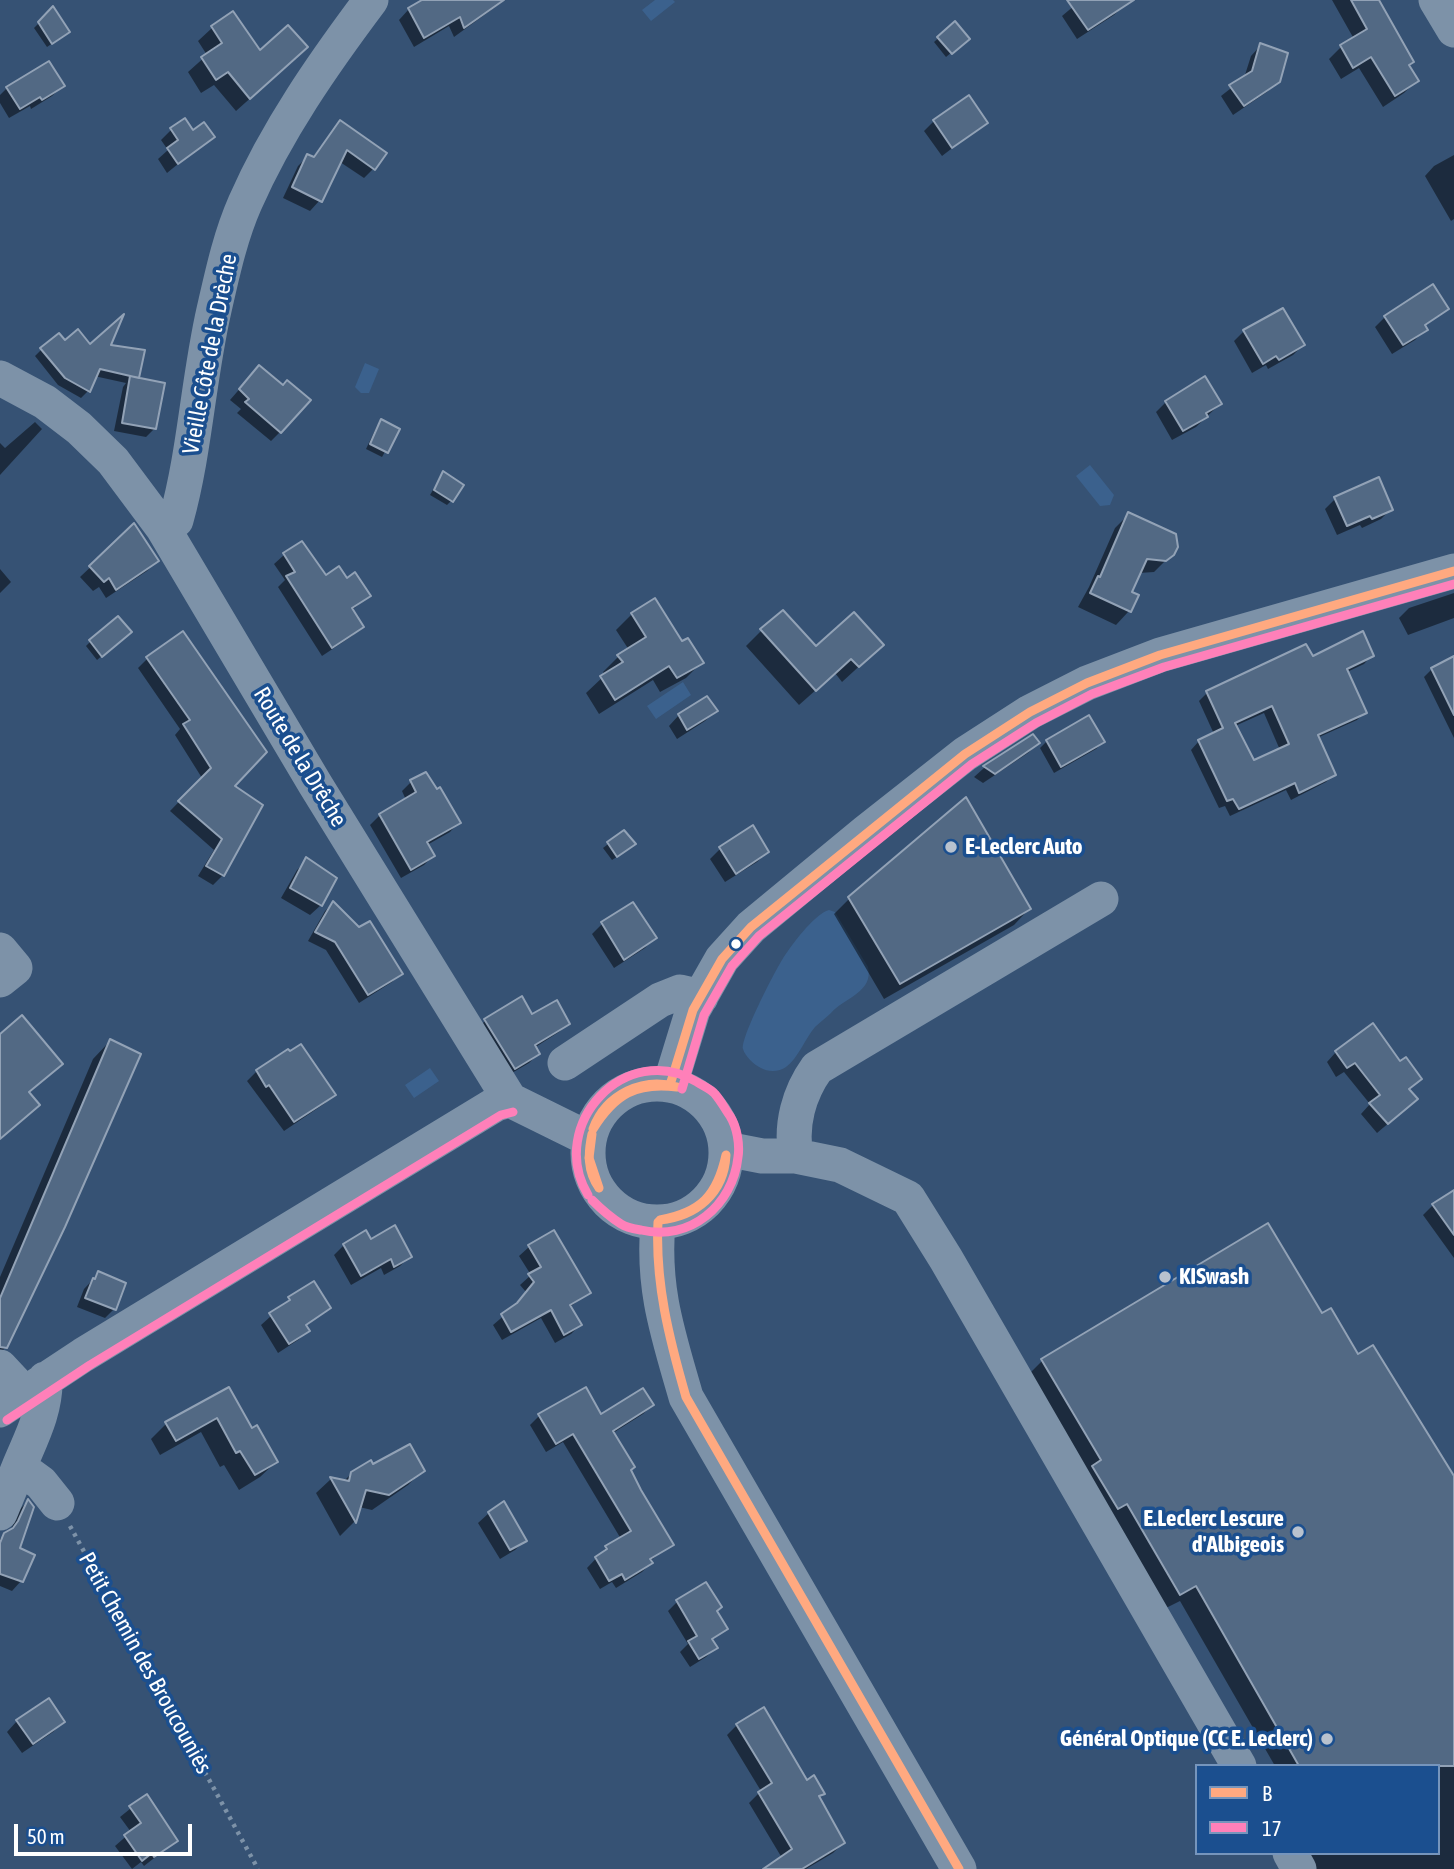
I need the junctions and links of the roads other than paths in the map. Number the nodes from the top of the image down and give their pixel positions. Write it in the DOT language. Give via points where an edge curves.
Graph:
graph roads {
  1 [pos="371,0"];
  2 [pos="1436,0"];
  3 [pos="1454,30"];
  4 [pos="0,378"];
  5 [pos="163,528"];
  6 [pos="1454,571"];
  7 [pos="1101,899"];
  8 [pos="0,950"];
  9 [pos="0,980"];
  10 [pos="701,996"];
  11 [pos="565,1063"];
  12 [pos="670,1085"];
  13 [pos="510,1100"];
  14 [pos="590,1139"];
  15 [pos="726,1149"];
  16 [pos="796,1156"];
  17 [pos="658,1222"];
  18 [pos="0,1367"];
  19 [pos="21,1395"];
  20 [pos="19,1467"];
  21 [pos="57,1503"];
  22 [pos="0,1513"];
  23 [pos="1238,1764"];
  24 [pos="959,1869"];
  1 -- 5 [label="street, Vieille Côte de la Drèche" via="280,132 244,205 213,311 184,490 176,520"];
  2 -- 3 [label="street"];
  4 -- 5 [label="street, Route de la Drêche" via="45,402 79,428 113,461"];
  5 -- 13 [label="street, Route de la Drêche"];
  6 -- 10 [label="street" via="1160,655 1050,700 965,754 751,927 722,959"];
  7 -- 16 [label="street" via="817,1068 804,1086 798,1111 793,1138"];
  8 -- 9 [label="street" via="15,968"];
  10 -- 11 [label="street" via="680,992 660,1000"];
  10 -- 12 [label="street"];
  12 -- 14 [label="street" via="644,1085 619,1096 600,1114"];
  12 -- 15 [label="street" via="695,1095 713,1112"];
  13 -- 14 [label="street"];
  13 -- 19 [label="street" via="437,1139"];
  14 -- 17 [label="street" via="589,1167 609,1202 631,1217"];
  15 -- 16 [label="street"];
  15 -- 17 [label="street" via="723,1176 708,1200 685,1216"];
  16 -- 23 [label="street" via="840,1165 908,1198 917,1210"];
  17 -- 24 [label="street" via="655,1256 661,1311 686,1397"];
  18 -- 19 [label="street"];
  19 -- 20 [label="street" via="46,1393"];
  20 -- 21 [label="street" via="41,1483"];
  20 -- 22 [label="street"];
}
